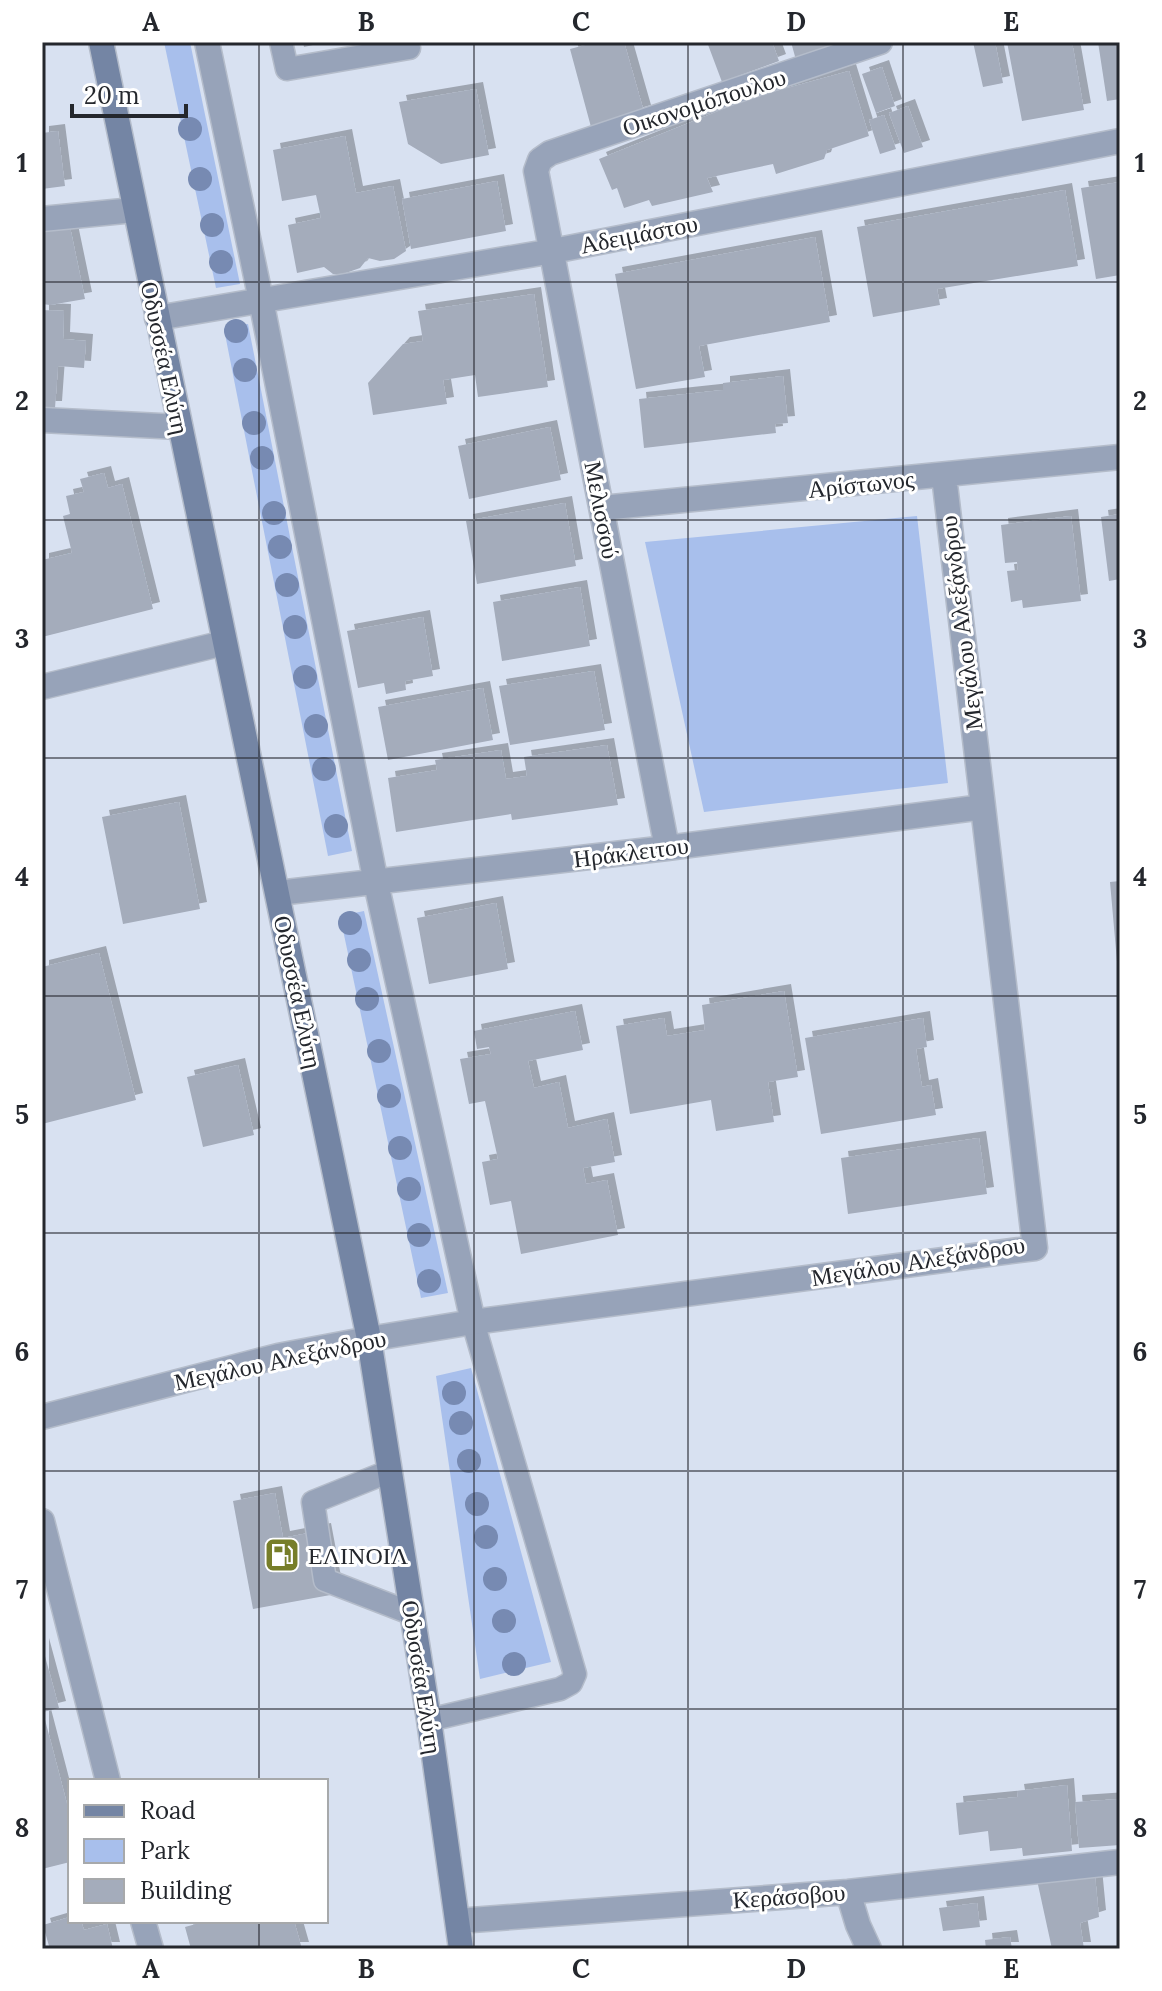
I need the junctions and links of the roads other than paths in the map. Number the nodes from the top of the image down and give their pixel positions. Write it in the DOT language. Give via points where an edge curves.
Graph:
graph roads {
  1 [pos="101,42"];
  2 [pos="207,42"];
  3 [pos="281,42"];
  4 [pos="880,42"];
  5 [pos="409,48"];
  6 [pos="1120,141"];
  7 [pos="536,171"];
  8 [pos="134,210"];
  9 [pos="42,219"];
  10 [pos="553,251"];
  11 [pos="261,300"];
  12 [pos="157,318"];
  13 [pos="42,420"];
  14 [pos="180,427"];
  15 [pos="1120,457"];
  16 [pos="944,476"];
  17 [pos="602,508"];
  18 [pos="224,643"];
  19 [pos="42,687"];
  20 [pos="983,807"];
  21 [pos="667,848"];
  22 [pos="376,883"];
  23 [pos="278,893"];
  24 [pos="473,1322"];
  25 [pos="369,1339"];
  26 [pos="42,1417"];
  27 [pos="390,1471"];
  28 [pos="42,1521"];
  29 [pos="413,1614"];
  30 [pos="429,1720"];
  31 [pos="107,1779"];
  32 [pos="1120,1862"];
  33 [pos="848,1892"];
  34 [pos="458,1921"];
  35 [pos="144,1923"];
  36 [pos="151,1949"];
  37 [pos="461,1949"];
  38 [pos="869,1949"];
  1 -- 8 [label="main road, Οδυσσέα Ελύτη"];
  2 -- 11 [label="street"];
  3 -- 5 [label="lane" via="287,69"];
  4 -- 7 [label="street, Οικονομόπουλου" via="550,153"];
  6 -- 10 [label="street, Αδειμάστου"];
  7 -- 10 [label="street, Μελισσού"];
  8 -- 9 [label="street"];
  8 -- 12 [label="main road, Οδυσσέα Ελύτη"];
  10 -- 11 [label="street, Αδειμάστου"];
  10 -- 17 [label="street, Μελισσού"];
  11 -- 12 [label="street, Αδειμάστου"];
  11 -- 22 [label="street"];
  12 -- 14 [label="main road, Οδυσσέα Ελύτη"];
  13 -- 14 [label="street"];
  14 -- 18 [label="main road, Οδυσσέα Ελύτη"];
  15 -- 16 [label="street, Αρίστωνος"];
  16 -- 17 [label="street, Αρίστωνος"];
  16 -- 20 [label="street, Μεγάλου Αλεξάνδρου"];
  17 -- 21 [label="street, Μελισσού"];
  18 -- 19 [label="street"];
  18 -- 23 [label="main road, Οδυσσέα Ελύτη"];
  20 -- 21 [label="street, Ηράκλειτου"];
  20 -- 24 [label="street, Μεγάλου Αλεξάνδρου" via="1035,1248"];
  21 -- 22 [label="street, Ηράκλειτου"];
  22 -- 23 [label="street, Ηράκλειτου"];
  22 -- 24 [label="street"];
  23 -- 25 [label="main road, Οδυσσέα Ελύτη"];
  24 -- 25 [label="street, Μεγάλου Αλεξάνδρου"];
  24 -- 30 [label="lane" via="575,1674 560,1689"];
  25 -- 26 [label="street, Μεγάλου Αλεξάνδρου" via="265,1359"];
  25 -- 27 [label="main road, Οδυσσέα Ελύτη"];
  27 -- 29 [label="main road, Οδυσσέα Ελύτη"];
  27 -- 29 [label="lane" via="313,1502 325,1580"];
  28 -- 31 [label="street"];
  29 -- 30 [label="main road, Οδυσσέα Ελύτη"];
  30 -- 34 [label="main road, Οδυσσέα Ελύτη"];
  32 -- 33 [label="street, Κεράσοβου"];
  33 -- 34 [label="street, Κεράσοβου"];
  33 -- 38 [label="street"];
  34 -- 37 [label="main road, Οδυσσέα Ελύτη"];
  35 -- 36 [label="street"];
}
